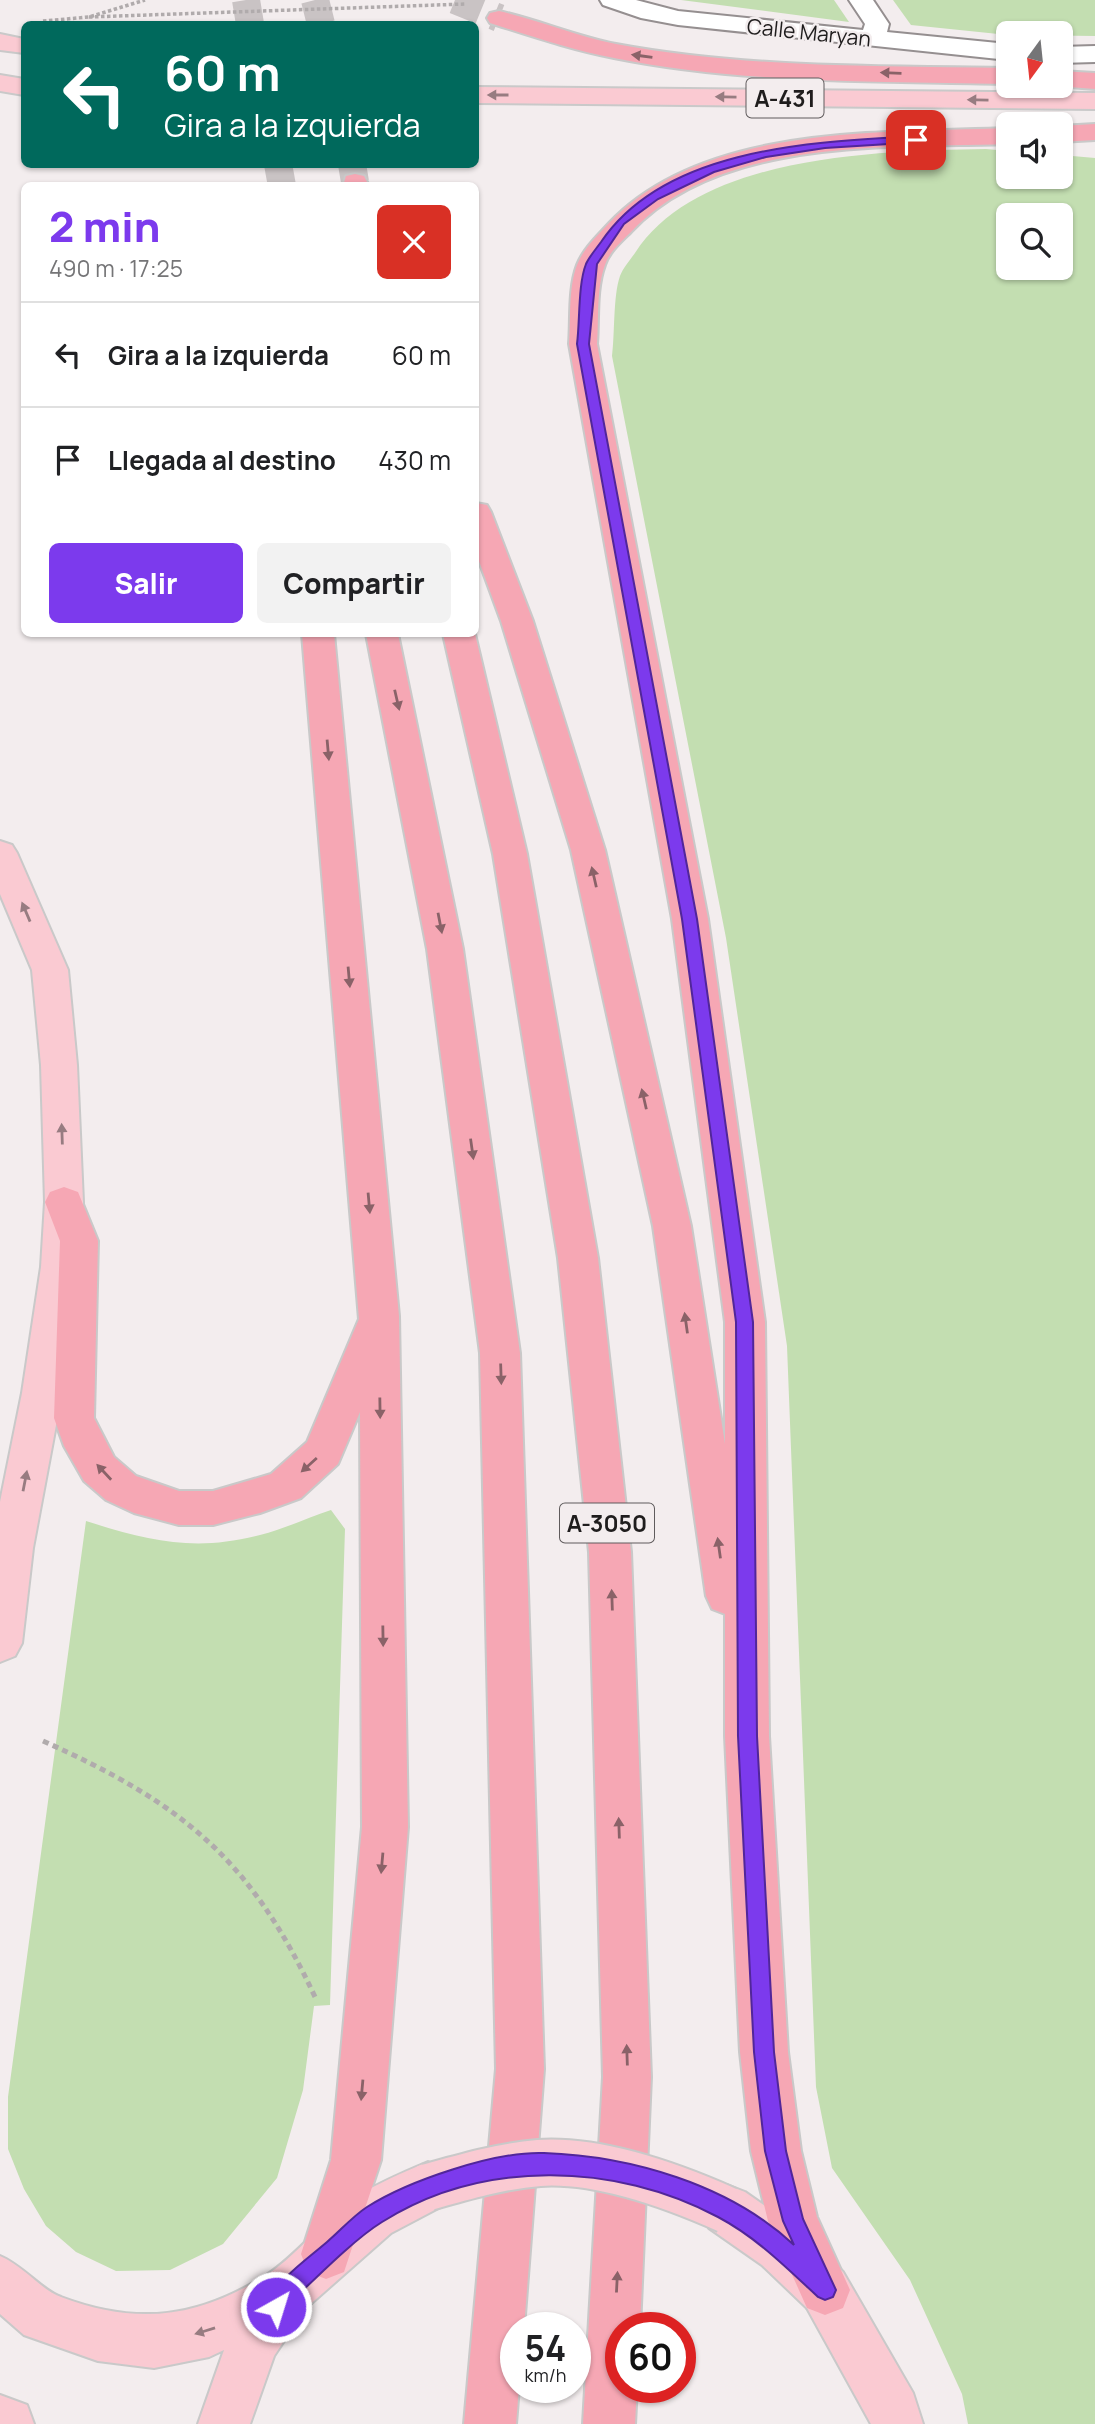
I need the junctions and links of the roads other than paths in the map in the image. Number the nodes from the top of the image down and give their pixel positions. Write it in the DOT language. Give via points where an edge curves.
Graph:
graph roads {
  1 [pos="612,0"];
  2 [pos="861,0"];
  3 [pos="499,18"];
  4 [pos="872,40"];
  5 [pos="0,42"];
  6 [pos="21,46"];
  7 [pos="996,51"];
  8 [pos="1095,54"];
  9 [pos="1073,55"];
  10 [pos="0,57"];
  11 [pos="21,60"];
  12 [pos="996,76"];
  13 [pos="1073,80"];
  14 [pos="1095,81"];
  15 [pos="0,83"];
  16 [pos="21,86"];
  17 [pos="479,95"];
  18 [pos="0,96"];
  19 [pos="21,96"];
  20 [pos="1095,101"];
  21 [pos="479,119"];
  22 [pos="996,125"];
  23 [pos="1073,131"];
  24 [pos="1095,131"];
  25 [pos="996,137"];
  26 [pos="479,520"];
  27 [pos="318,637"];
  28 [pos="383,637"];
  29 [pos="460,637"];
  30 [pos="0,853"];
  31 [pos="64,1202"];
  32 [pos="379,1315"];
  33 [pos="0,1643"];
  34 [pos="747,1736"];
  35 [pos="326,2254"];
  36 [pos="0,2281"];
  37 [pos="288,2290"];
  38 [pos="825,2290"];
  39 [pos="0,2421"];
  40 [pos="8,2424"];
  41 [pos="224,2424"];
  42 [pos="490,2424"];
  43 [pos="609,2424"];
  44 [pos="897,2424"];
  1 -- 4 [label="street, Calle Maryan" via="678,18"];
  2 -- 4 [label="street" via="877,24"];
  12 -- 3 [label="highway, one-way" via="706,65 593,45"];
  4 -- 7 [label="street, Calle Maryan"];
  5 -- 6 [label="main road"];
  8 -- 9 [label="street"];
  10 -- 11 [label="main road"];
  13 -- 14 [label="highway"];
  15 -- 16 [label="main road"];
  20 -- 17 [label="main road, A-431, one-way"];
  18 -- 19 [label="main road"];
  21 -- 22 [label="main road, A-431"];
  23 -- 24 [label="highway"];
  25 -- 34 [label="highway" via="825,145 710,169 654,196 620,221 592,264 583,344 690,919 745,1322"];
  34 -- 26 [label="highway, one-way" via="666,1199 588,850 517,621"];
  27 -- 32 [label="highway, one-way"];
  28 -- 42 [label="highway, one-way" via="445,949 500,1353 520,2069"];
  43 -- 29 [label="highway, A-3050, one-way" via="627,2077 610,1552 578,1258 510,854"];
  31 -- 30 [label="main road, one-way" via="60,1065 50,970"];
  32 -- 31 [label="highway, one-way" via="323,1452 286,1486 213,1508 149,1502 121,1488 99,1469 74,1418 79,1241"];
  33 -- 31 [label="main road, one-way" via="12,1548 43,1393 59,1280"];
  32 -- 35 [label="highway, one-way" via="385,1827 356,2160"];
  34 -- 38 [label="highway" via="764,2052 775,2151 793,2221"];
  35 -- 37 [label="main road"];
  35 -- 38 [label="main road, bridge" via="373,2215 428,2187 541,2163 610,2170 672,2186 727,2210 780,2247"];
  37 -- 36 [label="main road, one-way" via="209,2331 154,2342 98,2335 42,2317"];
  37 -- 41 [label="main road" via="253,2342"];
  38 -- 44 [label="main road" via="895,2412"];
  39 -- 40 [label="main road"];
}
